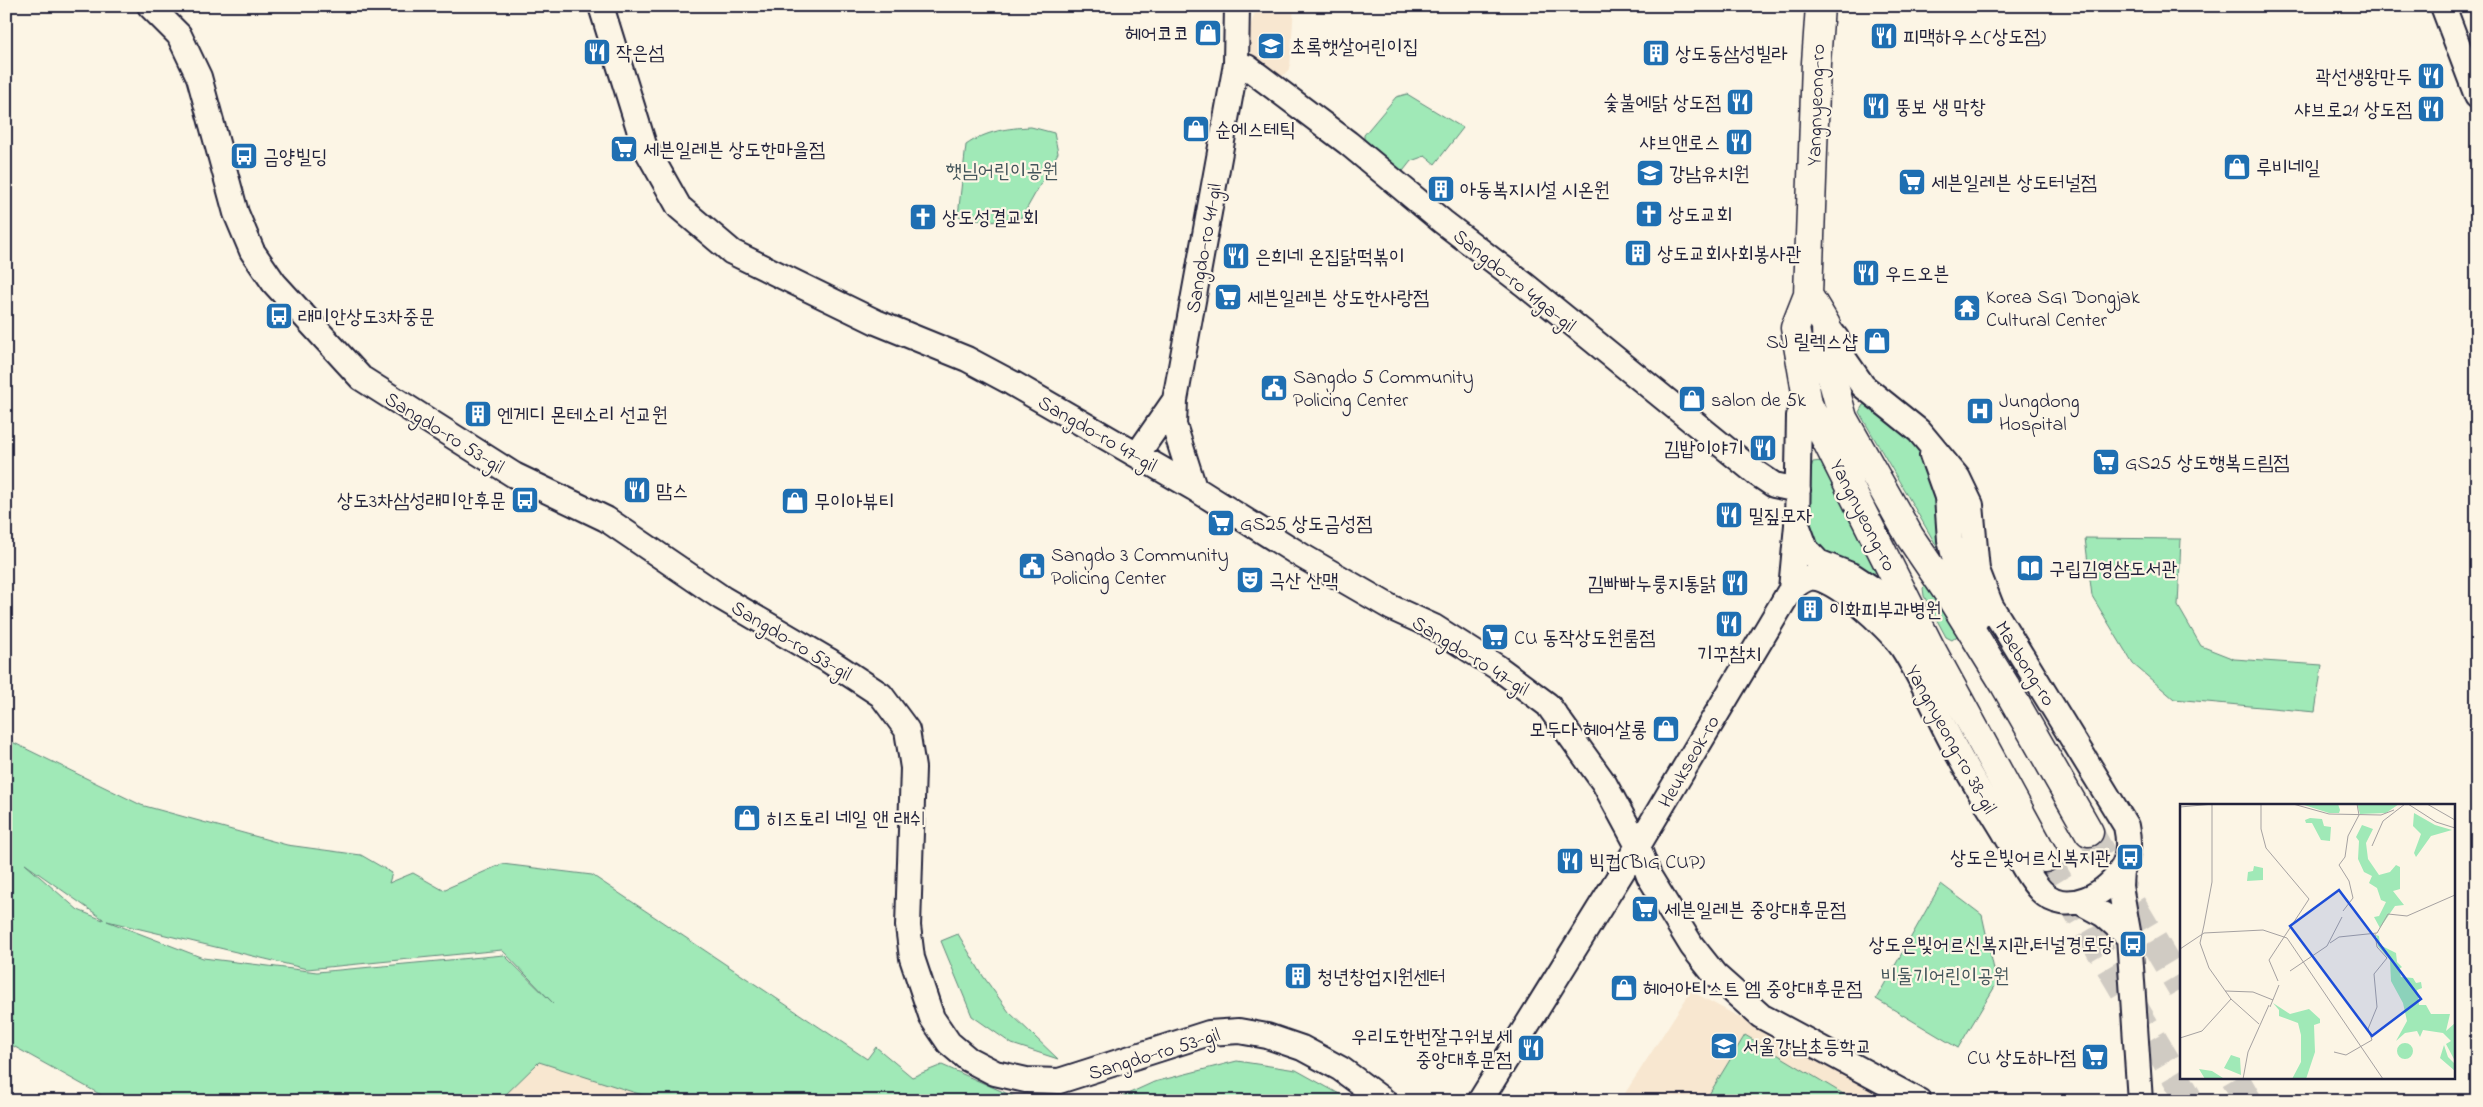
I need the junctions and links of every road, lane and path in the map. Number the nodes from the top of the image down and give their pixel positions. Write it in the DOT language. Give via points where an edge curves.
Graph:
graph roads {
  1 [pos="150,6"];
  2 [pos="601,6"];
  3 [pos="1237,6"];
  4 [pos="1802,6"];
  5 [pos="1820,6"];
  6 [pos="2442,6"];
  7 [pos="1816,63"];
  8 [pos="1236,64"];
  9 [pos="2477,96"];
  10 [pos="1808,294"];
  11 [pos="1826,325"];
  12 [pos="1806,393"];
  13 [pos="1175,400"];
  14 [pos="1923,434"];
  15 [pos="1137,455"];
  16 [pos="1194,488"];
  17 [pos="1798,490"];
  18 [pos="1797,525"];
  19 [pos="1819,571"];
  20 [pos="1791,590"];
  21 [pos="1930,647"];
  22 [pos="2005,685"];
  23 [pos="2089,832"];
  24 [pos="1638,846"];
  25 [pos="2045,858"];
  26 [pos="2121,870"];
  27 [pos="2080,902"];
  28 [pos="2129,937"];
  29 [pos="1384,1101"];
  30 [pos="1480,1101"];
  31 [pos="1919,1101"];
  32 [pos="2140,1101"];
  1 -- 29 [label="street, Sangdo-ro 53-gil" via="179,35 199,77 236,213 252,251 274,282 361,378 514,475 606,519 722,598 881,695 906,730 913,768 908,926 912,958 932,1018 949,1043 968,1059 995,1073 1026,1080 1059,1081 1209,1033 1239,1031 1302,1048 1341,1068"];
  2 -- 15 [label="street, Sangdo-ro 47-gil" via="644,145 680,207 732,252 876,322 967,359"];
  3 -- 8 [label="street, Sangdo-ro 41-gil"];
  4 -- 7 [label="main road"];
  5 -- 7 [label="main road, Yangnyeong-ro"];
  6 -- 9 [label="street"];
  7 -- 10 [label="main road, Yangnyeong-ro"];
  8 -- 13 [label="street, Sangdo-ro 41-gil"];
  8 -- 17 [label="street, Sangdo-ro 41ga-gil" via="1247,67 1348,142 1756,473 1774,485"];
  10 -- 11 [label="main road, Yangnyeong-ro"];
  10 -- 12 [label="main road, Yangnyeong-ro" via="1795,328"];
  11 -- 14 [label="street, Maebong-ro" via="1863,386"];
  11 -- 22 [label="main road, Yangnyeong-ro" via="1827,360 1843,418 1910,537"];
  12 -- 17 [label="street, Heukseok-ro" via="1799,416"];
  12 -- 21 [label="main road, Yangnyeong-ro" via="1808,404"];
  13 -- 15 [label="street"];
  13 -- 16 [label="street, Sangdo-ro 41-gil" via="1174,425"];
  14 -- 22 [label="street" via="1947,497 1950,540 1963,593"];
  14 -- 26 [label="street, Maebong-ro" via="1958,478 1971,505 1977,570 1991,606 2126,826 2129,843"];
  15 -- 16 [label="street, Sangdo-ro 47-gil"];
  16 -- 24 [label="street, Sangdo-ro 47-gil" via="1302,556 1392,608 1434,627 1497,667 1548,706 1604,784"];
  17 -- 18 [label="street, Heukseok-ro"];
  18 -- 19 [label="street"];
  18 -- 20 [label="street, Heukseok-ro"];
  19 -- 20 [label="street"];
  19 -- 21 [label="street" via="1853,576 1885,597"];
  19 -- 27 [label="street, Yangnyeong-ro 38-gil" via="1882,623 1902,647 1954,748 2042,892 2071,904"];
  20 -- 24 [label="street, Heukseok-ro"];
  21 -- 25 [label="main road, Yangnyeong-ro"];
  22 -- 23 [label="main road, Yangnyeong-ro"];
  24 -- 30 [label="street, Heukseok-ro"];
  24 -- 31 [label="street, Sangdo-ro 47-gil" via="1649,876 1692,946 1737,997 1761,1016"];
  26 -- 27 [label="street, Maebong-ro" via="2115,879"];
  26 -- 28 [label="street" via="2120,886"];
  27 -- 28 [label="street" via="2104,915"];
  28 -- 32 [label="street"];
}
